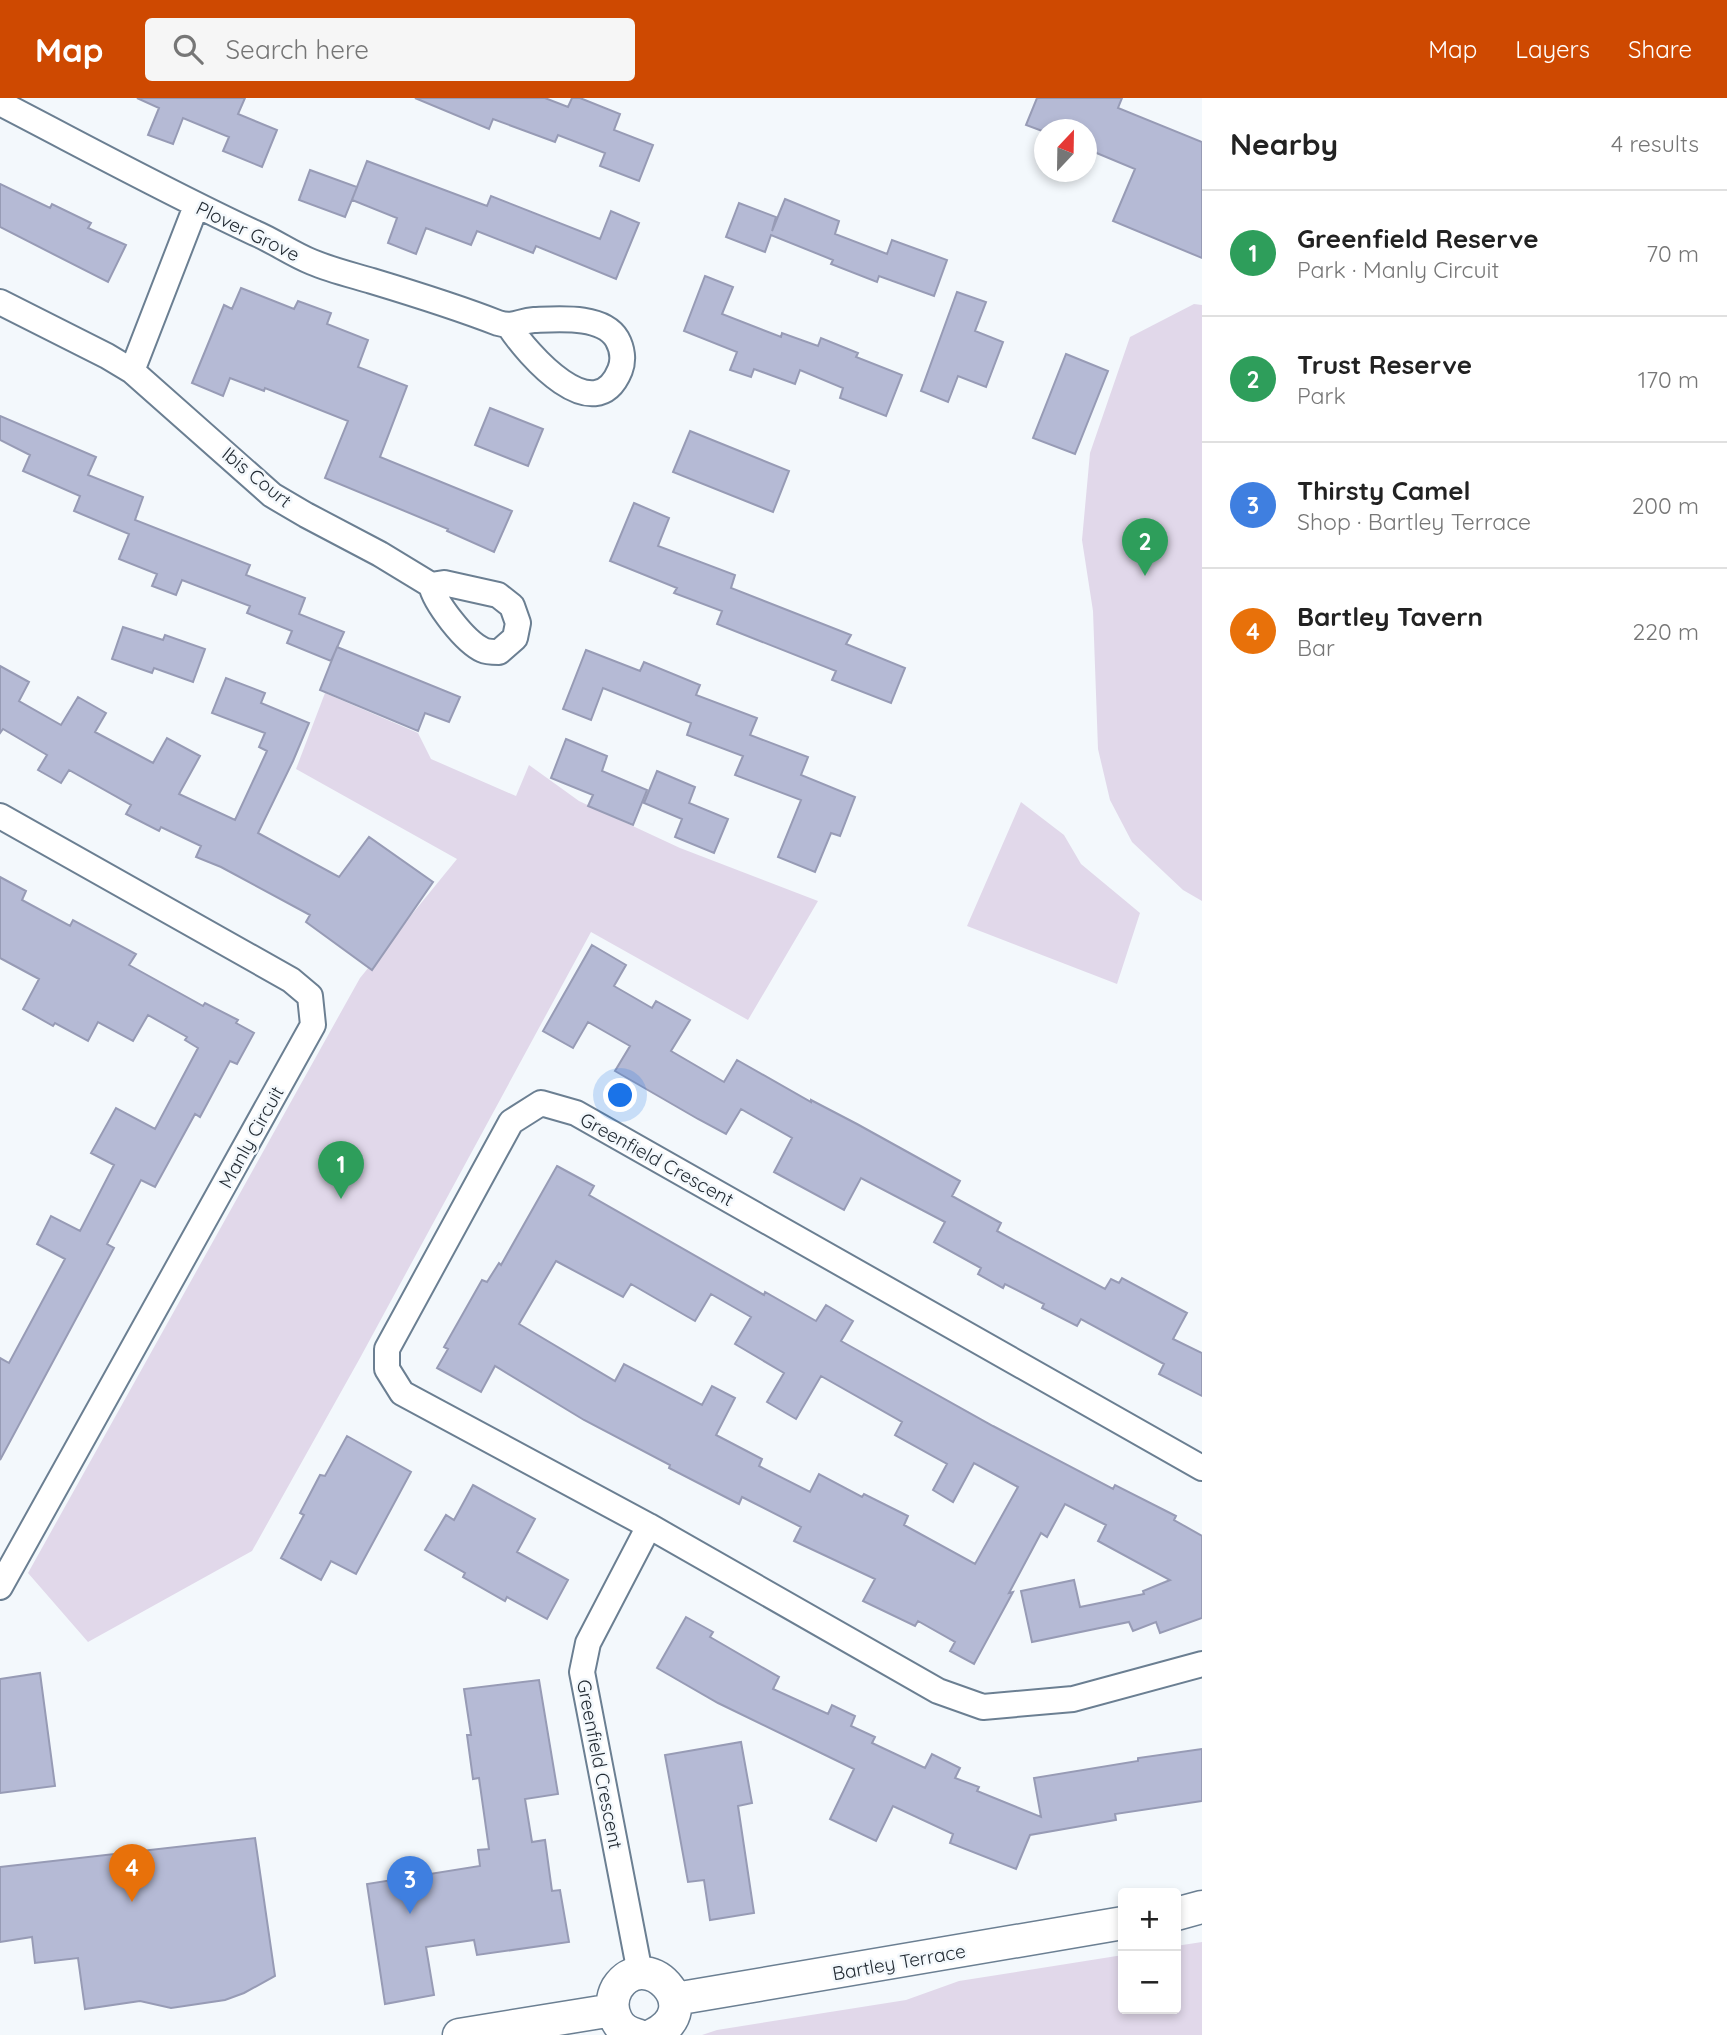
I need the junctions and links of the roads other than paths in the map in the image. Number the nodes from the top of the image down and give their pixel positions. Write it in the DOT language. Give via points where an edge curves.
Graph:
graph roads {
  1 [pos="0,103"];
  2 [pos="196,206"];
  3 [pos="0,302"];
  4 [pos="509,326"];
  5 [pos="132,371"];
  6 [pos="431,585"];
  7 [pos="0,816"];
  8 [pos="1202,1468"];
  9 [pos="649,1526"];
  10 [pos="0,1587"];
  11 [pos="1202,1664"];
  12 [pos="1202,1907"];
  13 [pos="1181,1913"];
  14 [pos="1118,1924"];
  15 [pos="640,1973"];
  16 [pos="675,1999"];
  17 [pos="613,2010"];
  18 [pos="459,2035"];
  19 [pos="637,2035"];
  20 [pos="653,2035"];
  1 -- 2 [label="street, Plover Grove"];
  2 -- 4 [label="street, Plover Grove" via="311,262"];
  2 -- 5 [label="street"];
  3 -- 5 [label="street, Ibis Court"];
  5 -- 6 [label="street, Ibis Court" via="272,495"];
  7 -- 10 [label="street, Manly Circuit" via="292,980 310,996 313,1025"];
  8 -- 9 [label="street, Greenfield Crescent" via="576,1113 541,1103 511,1122 387,1349 387,1369 401,1393"];
  9 -- 11 [label="street, Greenfield Crescent" via="939,1691 983,1707 1073,1699"];
  9 -- 15 [label="street, Greenfield Crescent" via="588,1643 582,1672"];
  12 -- 13 [label="street"];
  14 -- 16 [label="street, Bartley Terrace"];
  15 -- 16 [label="street" via="660,1978"];
  15 -- 17 [label="street" via="616,1990"];
  16 -- 20 [label="street" via="669,2024"];
  17 -- 18 [label="street"];
  17 -- 19 [label="street" via="622,2028"];
}
